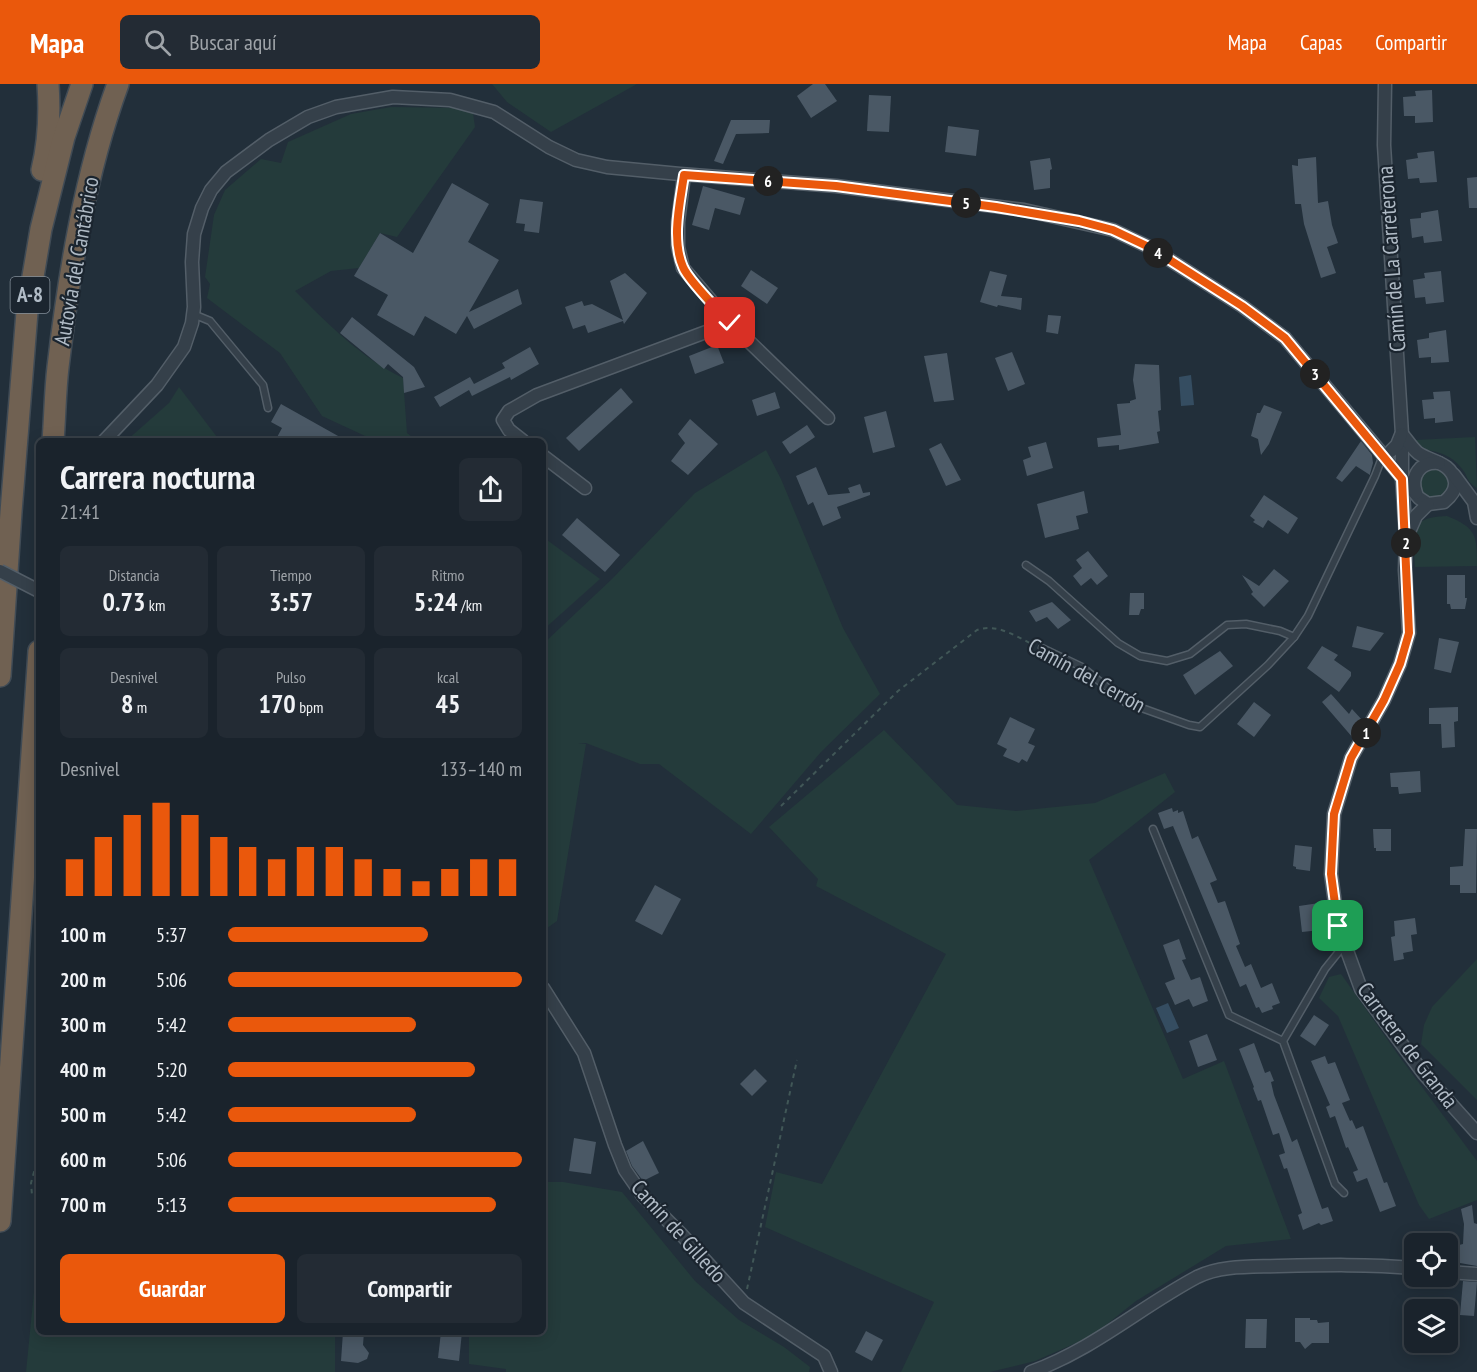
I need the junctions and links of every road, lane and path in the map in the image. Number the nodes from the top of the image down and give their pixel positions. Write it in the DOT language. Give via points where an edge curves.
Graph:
graph roads {
  1 [pos="48,84"];
  2 [pos="82,84"];
  3 [pos="118,84"];
  4 [pos="1385,84"];
  5 [pos="684,175"];
  6 [pos="194,314"];
  7 [pos="730,323"];
  8 [pos="268,408"];
  9 [pos="828,418"];
  10 [pos="1402,434"];
  11 [pos="53,438"];
  12 [pos="107,438"];
  13 [pos="519,438"];
  14 [pos="1388,453"];
  15 [pos="546,458"];
  16 [pos="1432,464"];
  17 [pos="1452,474"];
  18 [pos="1402,479"];
  19 [pos="585,488"];
  20 [pos="1416,493"];
  21 [pos="1444,502"];
  22 [pos="1476,502"];
  23 [pos="1428,504"];
  24 [pos="11,512"];
  25 [pos="1477,518"];
  26 [pos="1406,538"];
  27 [pos="1026,566"];
  28 [pos="0,571"];
  29 [pos="36,589"];
  30 [pos="1294,637"];
  31 [pos="1042,648"];
  32 [pos="0,676"];
  33 [pos="36,695"];
  34 [pos="782,806"];
  35 [pos="1153,829"];
  36 [pos="1345,944"];
  37 [pos="546,993"];
  38 [pos="1283,1041"];
  39 [pos="797,1060"];
  40 [pos="1477,1133"];
  41 [pos="36,1165"];
  42 [pos="1344,1193"];
  43 [pos="36,1197"];
  44 [pos="0,1221"];
  45 [pos="1404,1267"];
  46 [pos="1458,1273"];
  47 [pos="1477,1274"];
  48 [pos="744,1303"];
  49 [pos="831,1372"];
  50 [pos="1031,1372"];
  1 -- 24 [label="highway" via="47,149 24,257 16,327"];
  2 -- 24 [label="highway, Autovía del Cantábrico / A-8" via="41,229 27,312"];
  3 -- 11 [label="highway, Autovía del Cantábrico / A-8" via="90,179 75,255 57,369"];
  4 -- 10 [label="street, Camín de La Carreterona" via="1384,146"];
  5 -- 6 [label="street" via="576,160 494,112 450,100 393,97 336,107 308,117 269,140 226,172 211,190 194,234"];
  5 -- 7 [label="street" via="678,222 683,268"];
  5 -- 14 [label="street" via="836,186 996,207 1113,230 1161,255 1285,338"];
  6 -- 8 [label="lane" via="210,321 263,386"];
  6 -- 12 [label="street" via="184,347 157,385"];
  7 -- 9 [label="street"];
  7 -- 13 [label="street" via="537,395 509,411 503,420"];
  10 -- 14 [label="street, Camín de La Carreterona"];
  10 -- 16 [label="street"];
  14 -- 16 [label="street"];
  14 -- 18 [label="street"];
  14 -- 18 [label="street, Camín de La Carreterona"];
  14 -- 30 [label="lane, Camín del Cerrón"];
  15 -- 19 [label="street"];
  16 -- 17 [label="street" via="1450,469"];
  16 -- 18 [label="street"];
  16 -- 20 [label="street" via="1415,474"];
  17 -- 21 [label="street" via="1453,493"];
  17 -- 22 [label="street"];
  18 -- 20 [label="street"];
  18 -- 26 [label="street, Carretera de Granda"];
  20 -- 23 [label="street"];
  21 -- 22 [label="street"];
  21 -- 23 [label="street"];
  22 -- 25 [label="street"];
  23 -- 26 [label="street, Carretera de Granda" via="1416,516"];
  24 -- 32 [label="highway, Autovía del Cantábrico / A-8"];
  26 -- 36 [label="street, Carretera de Granda" via="1409,633 1384,700 1351,758 1334,814 1331,874 1338,926"];
  27 -- 30 [label="lane" via="1049,581 1118,643 1140,656 1167,661 1190,654 1227,625 1246,624"];
  28 -- 29 [label="street, bridge"];
  30 -- 31 [label="lane, Camín del Cerrón" via="1200,727 1125,702 1082,667"];
  31 -- 34 [label="path, Camín del Cerrón" via="996,628 977,630 898,691"];
  33 -- 44 [label="highway"];
  35 -- 38 [label="lane" via="1229,1015"];
  36 -- 38 [label="lane" via="1325,969"];
  36 -- 40 [label="street, Carretera de Granda" via="1361,989 1424,1074"];
  37 -- 48 [label="street, Camín de Gilledo" via="584,1053 625,1170 643,1196"];
  38 -- 42 [label="lane" via="1335,1184"];
  39 -- 48 [label="path"];
  41 -- 43 [label="path" via="31,1183 32,1195"];
  45 -- 50 [label="street" via="1349,1264 1244,1267 1199,1276 1096,1342"];
  46 -- 47 [label="street"];
  48 -- 49 [label="street, Camín de Gilledo" via="824,1356"];
}
